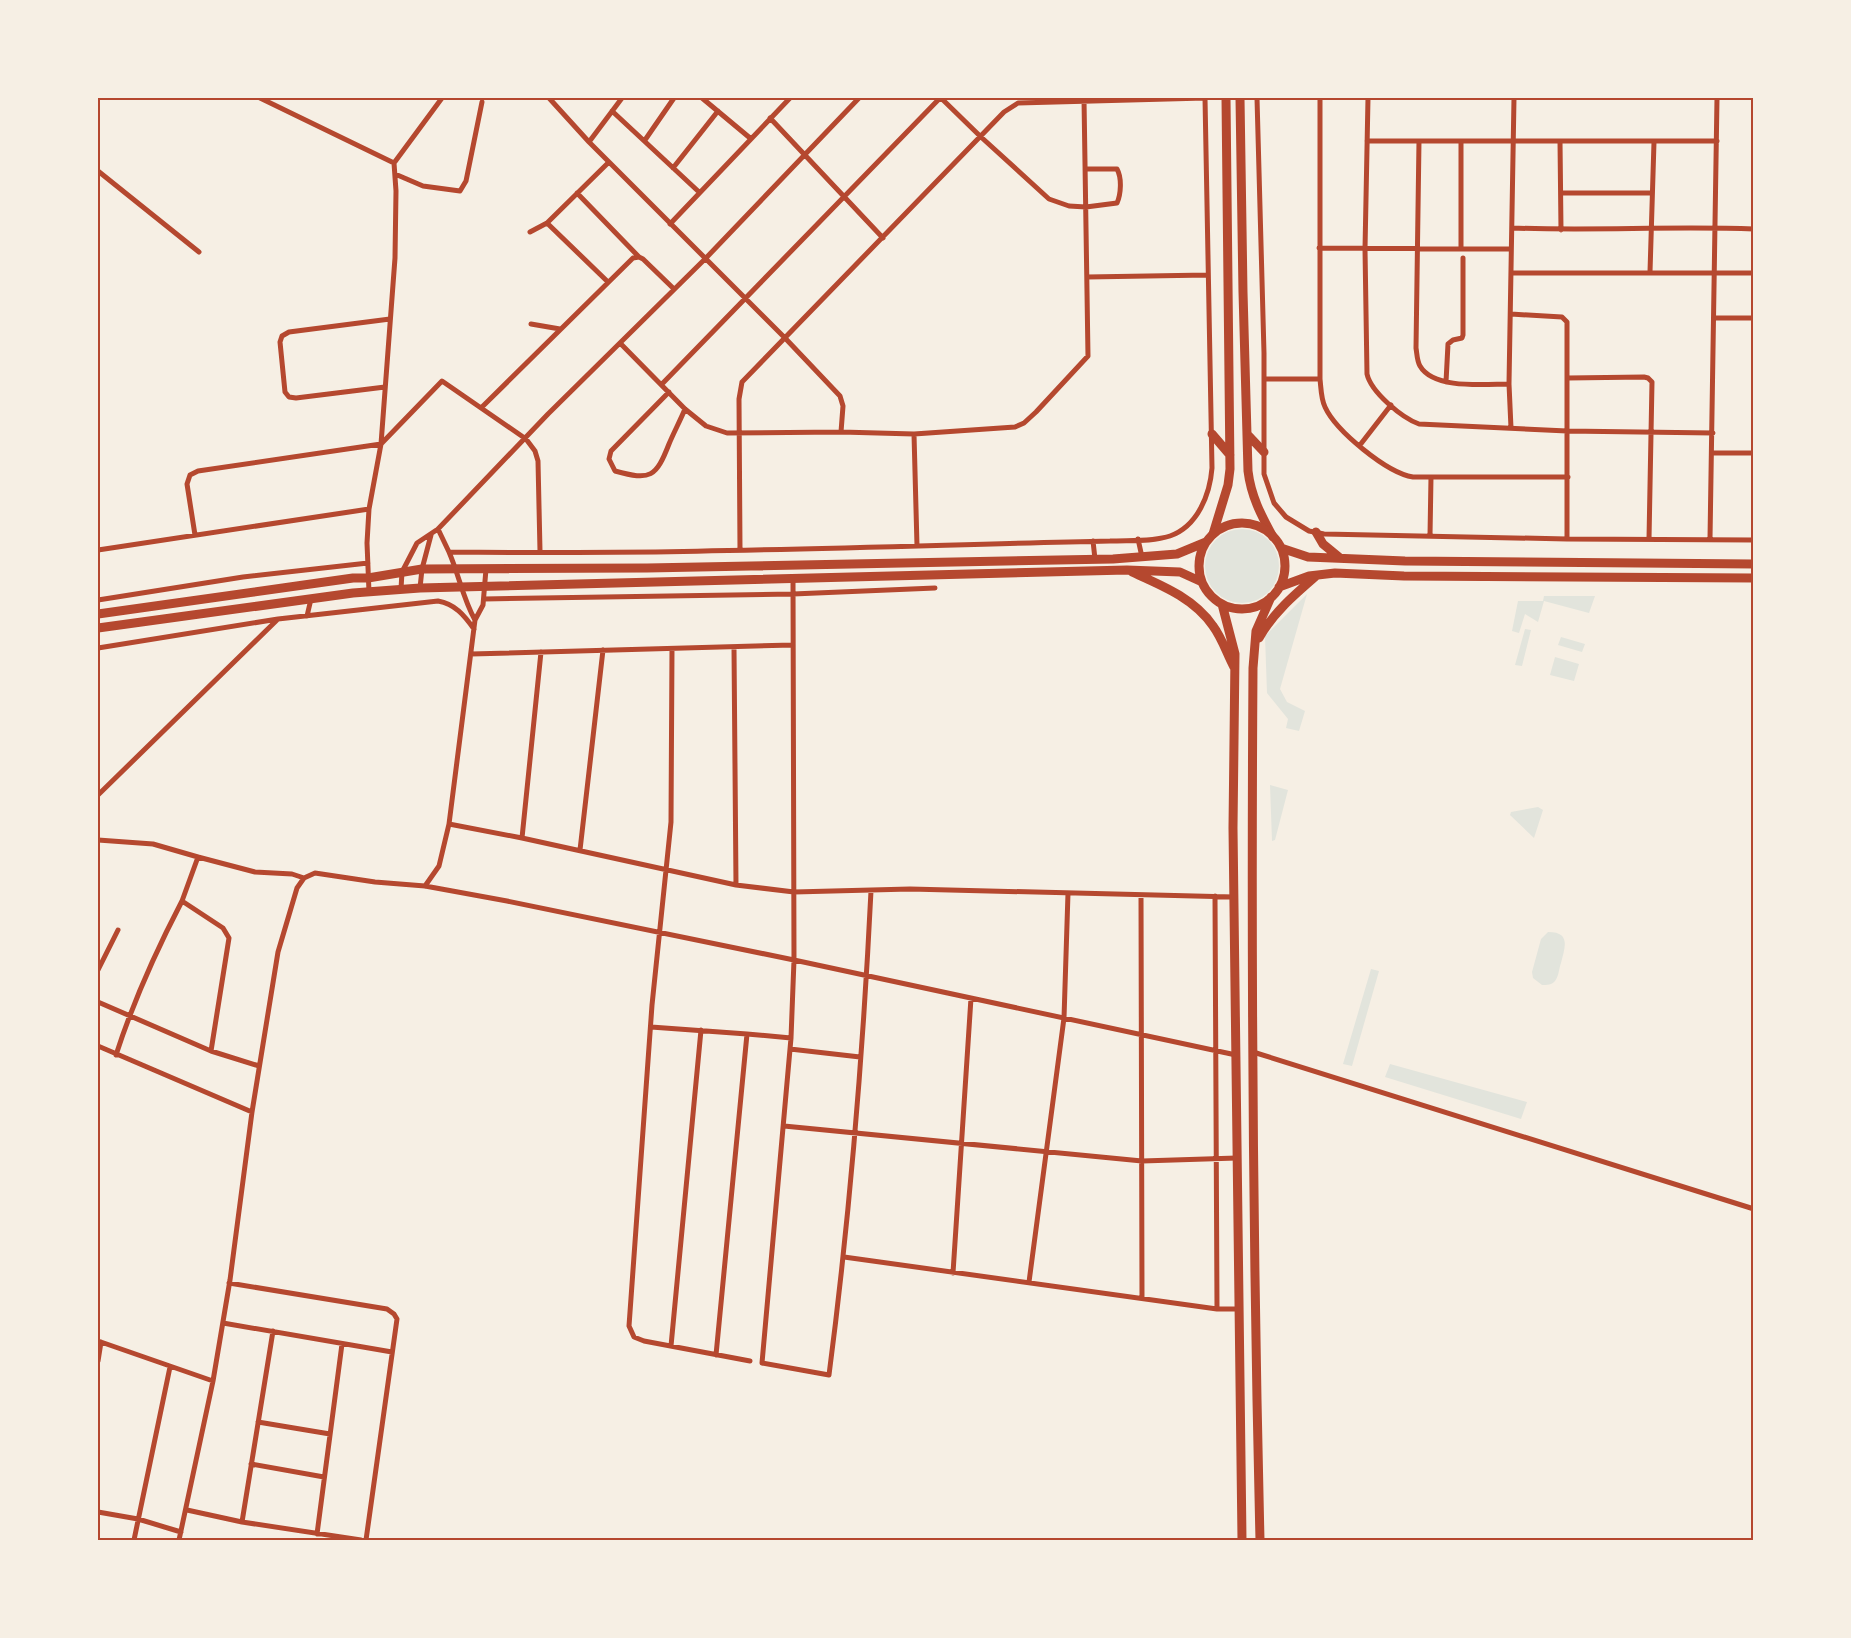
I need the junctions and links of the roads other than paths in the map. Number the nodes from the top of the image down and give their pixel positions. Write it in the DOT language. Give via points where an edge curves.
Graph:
graph roads {
  1 [pos="260,98"];
  2 [pos="442,98"];
  3 [pos="549,98"];
  4 [pos="622,98"];
  5 [pos="674,98"];
  6 [pos="702,98"];
  7 [pos="859,98"];
  8 [pos="941,98"];
  9 [pos="1204,98"];
  10 [pos="1226,98"];
  11 [pos="1240,98"];
  12 [pos="1257,98"];
  13 [pos="1320,98"];
  14 [pos="1368,98"];
  15 [pos="1514,98"];
  16 [pos="1717,98"];
  17 [pos="786,99"];
  18 [pos="1084,99"];
  19 [pos="268,100"];
  20 [pos="482,102"];
  21 [pos="612,111"];
  22 [pos="718,111"];
  23 [pos="770,118"];
  24 [pos="981,137"];
  25 [pos="750,138"];
  26 [pos="645,140"];
  27 [pos="1367,141"];
  28 [pos="1419,141"];
  29 [pos="1461,141"];
  30 [pos="1512,141"];
  31 [pos="1560,141"];
  32 [pos="1717,141"];
  33 [pos="589,142"];
  34 [pos="1654,142"];
  35 [pos="804,153"];
  36 [pos="609,162"];
  37 [pos="394,163"];
  38 [pos="673,168"];
  39 [pos="1085,170"];
  40 [pos="98,171"];
  41 [pos="395,174"];
  42 [pos="699,192"];
  43 [pos="578,193"];
  44 [pos="1561,193"];
  45 [pos="1652,193"];
  46 [pos="845,198"];
  47 [pos="1086,207"];
  48 [pos="547,223"];
  49 [pos="670,224"];
  50 [pos="1512,228"];
  51 [pos="1715,228"];
  52 [pos="1561,230"];
  53 [pos="1651,230"];
  54 [pos="1754,230"];
  55 [pos="530,231"];
  56 [pos="883,238"];
  57 [pos="1319,248"];
  58 [pos="1417,248"];
  59 [pos="1461,248"];
  60 [pos="1365,249"];
  61 [pos="1511,249"];
  62 [pos="199,252"];
  63 [pos="639,257"];
  64 [pos="705,258"];
  65 [pos="1462,258"];
  66 [pos="1650,272"];
  67 [pos="1715,272"];
  68 [pos="1511,273"];
  69 [pos="1754,273"];
  70 [pos="1208,275"];
  71 [pos="1086,277"];
  72 [pos="608,282"];
  73 [pos="674,289"];
  74 [pos="746,299"];
  75 [pos="1511,314"];
  76 [pos="1715,318"];
  77 [pos="1754,318"];
  78 [pos="390,319"];
  79 [pos="531,324"];
  80 [pos="560,329"];
  81 [pos="785,338"];
  82 [pos="620,343"];
  83 [pos="1568,378"];
  84 [pos="1264,379"];
  85 [pos="1320,379"];
  86 [pos="1446,382"];
  87 [pos="662,384"];
  88 [pos="1509,384"];
  89 [pos="385,387"];
  90 [pos="669,392"];
  91 [pos="1391,405"];
  92 [pos="482,407"];
  93 [pos="686,409"];
  94 [pos="1510,428"];
  95 [pos="1567,431"];
  96 [pos="740,432"];
  97 [pos="841,432"];
  98 [pos="1652,432"];
  99 [pos="1713,433"];
  100 [pos="914,434"];
  101 [pos="1212,434"];
  102 [pos="1247,434"];
  103 [pos="525,438"];
  104 [pos="381,444"];
  105 [pos="1360,445"];
  106 [pos="1264,452"];
  107 [pos="1712,453"];
  108 [pos="1754,453"];
  109 [pos="1230,455"];
  110 [pos="1431,477"];
  111 [pos="1568,477"];
  112 [pos="369,509"];
  113 [pos="438,529"];
  114 [pos="1316,532"];
  115 [pos="1213,534"];
  116 [pos="195,535"];
  117 [pos="431,535"];
  118 [pos="1430,536"];
  119 [pos="1273,537"];
  120 [pos="1649,538"];
  121 [pos="1138,539"];
  122 [pos="1567,539"];
  123 [pos="1710,539"];
  124 [pos="1754,540"];
  125 [pos="1093,541"];
  126 [pos="1206,542"];
  127 [pos="917,546"];
  128 [pos="1281,548"];
  129 [pos="740,549"];
  130 [pos="98,550"];
  131 [pos="540,551"];
  132 [pos="449,552"];
  133 [pos="1142,557"];
  134 [pos="1340,558"];
  135 [pos="1095,559"];
  136 [pos="368,563"];
  137 [pos="1754,564"];
  138 [pos="422,569"];
  139 [pos="457,569"];
  140 [pos="486,569"];
  141 [pos="1127,570"];
  142 [pos="402,572"];
  143 [pos="1318,574"];
  144 [pos="368,578"];
  145 [pos="1754,578"];
  146 [pos="793,579"];
  147 [pos="1202,582"];
  148 [pos="462,587"];
  149 [pos="485,587"];
  150 [pos="1279,587"];
  151 [pos="420,588"];
  152 [pos="935,588"];
  153 [pos="401,589"];
  154 [pos="369,592"];
  155 [pos="793,594"];
  156 [pos="1271,597"];
  157 [pos="311,598"];
  158 [pos="484,599"];
  159 [pos="98,600"];
  160 [pos="1222,604"];
  161 [pos="98,614"];
  162 [pos="307,616"];
  163 [pos="278,619"];
  164 [pos="475,620"];
  165 [pos="98,628"];
  166 [pos="474,629"];
  167 [pos="793,645"];
  168 [pos="1254,647"];
  169 [pos="98,648"];
  170 [pos="734,648"];
  171 [pos="672,649"];
  172 [pos="603,650"];
  173 [pos="541,652"];
  174 [pos="471,654"];
  175 [pos="1235,670"];
  176 [pos="98,795"];
  177 [pos="448,824"];
  178 [pos="522,838"];
  179 [pos="98,840"];
  180 [pos="580,850"];
  181 [pos="198,857"];
  182 [pos="666,870"];
  183 [pos="304,878"];
  184 [pos="736,885"];
  185 [pos="425,886"];
  186 [pos="871,891"];
  187 [pos="794,892"];
  188 [pos="1068,894"];
  189 [pos="1141,895"];
  190 [pos="1215,896"];
  191 [pos="1234,897"];
  192 [pos="182,901"];
  193 [pos="118,930"];
  194 [pos="659,932"];
  195 [pos="794,960"];
  196 [pos="98,970"];
  197 [pos="867,976"];
  198 [pos="971,998"];
  199 [pos="98,1002"];
  200 [pos="128,1017"];
  201 [pos="1064,1018"];
  202 [pos="651,1027"];
  203 [pos="701,1030"];
  204 [pos="747,1034"];
  205 [pos="1140,1035"];
  206 [pos="791,1038"];
  207 [pos="98,1046"];
  208 [pos="790,1049"];
  209 [pos="1215,1050"];
  210 [pos="211,1051"];
  211 [pos="1253,1052"];
  212 [pos="116,1055"];
  213 [pos="1236,1055"];
  214 [pos="860,1057"];
  215 [pos="259,1066"];
  216 [pos="252,1112"];
  217 [pos="784,1126"];
  218 [pos="855,1132"];
  219 [pos="963,1142"];
  220 [pos="1047,1150"];
  221 [pos="1237,1158"];
  222 [pos="1215,1159"];
  223 [pos="1142,1161"];
  224 [pos="1754,1209"];
  225 [pos="844,1257"];
  226 [pos="953,1273"];
  227 [pos="1029,1282"];
  228 [pos="229,1284"];
  229 [pos="1142,1297"];
  230 [pos="1217,1309"];
  231 [pos="1239,1309"];
  232 [pos="223,1323"];
  233 [pos="273,1331"];
  234 [pos="99,1342"];
  235 [pos="342,1344"];
  236 [pos="671,1346"];
  237 [pos="392,1352"];
  238 [pos="716,1355"];
  239 [pos="98,1361"];
  240 [pos="750,1361"];
  241 [pos="170,1367"];
  242 [pos="213,1382"];
  243 [pos="258,1422"];
  244 [pos="330,1434"];
  245 [pos="251,1464"];
  246 [pos="324,1477"];
  247 [pos="187,1510"];
  248 [pos="98,1512"];
  249 [pos="138,1519"];
  250 [pos="242,1522"];
  251 [pos="181,1532"];
  252 [pos="317,1534"];
  253 [pos="134,1540"];
  254 [pos="179,1540"];
  255 [pos="361,1540"];
  256 [pos="366,1540"];
  257 [pos="1242,1540"];
  258 [pos="1260,1540"];
  1 -- 19 [label="street"];
  2 -- 37 [label="street"];
  3 -- 33 [label="street"];
  4 -- 21 [label="street"];
  5 -- 26 [label="street"];
  6 -- 22 [label="street"];
  7 -- 35 [label="street"];
  8 -- 24 [label="street"];
  8 -- 46 [label="street"];
  9 -- 18 [label="street"];
  9 -- 70 [label="street"];
  10 -- 109 [label="main road"];
  11 -- 102 [label="main road"];
  12 -- 84 [label="street"];
  13 -- 57 [label="street"];
  14 -- 27 [label="street"];
  15 -- 30 [label="street"];
  16 -- 32 [label="street"];
  17 -- 23 [label="street"];
  18 -- 24 [label="street" via="1018,103"];
  18 -- 39 [label="street"];
  19 -- 37 [label="street"];
  20 -- 41 [label="street" via="466,181 460,190 423,186"];
  21 -- 26 [label="street"];
  21 -- 33 [label="street"];
  22 -- 25 [label="street"];
  22 -- 38 [label="street"];
  23 -- 25 [label="street"];
  23 -- 35 [label="street"];
  24 -- 47 [label="street" via="1048,199"];
  24 -- 56 [label="street"];
  25 -- 42 [label="street"];
  26 -- 38 [label="street"];
  27 -- 28 [label="street"];
  27 -- 60 [label="street"];
  28 -- 29 [label="street"];
  28 -- 58 [label="street"];
  29 -- 30 [label="street"];
  29 -- 59 [label="street"];
  30 -- 31 [label="street"];
  30 -- 50 [label="street"];
  31 -- 34 [label="street"];
  31 -- 44 [label="street"];
  32 -- 34 [label="street"];
  32 -- 51 [label="street"];
  33 -- 36 [label="street"];
  34 -- 45 [label="street"];
  35 -- 46 [label="street"];
  35 -- 64 [label="street"];
  36 -- 43 [label="street"];
  36 -- 49 [label="street"];
  37 -- 41 [label="street"];
  38 -- 42 [label="street"];
  39 -- 47 [label="street"];
  39 -- 47 [label="street" via="1114,168 1120,175 1117,203"];
  40 -- 62 [label="street"];
  41 -- 78 [label="street"];
  42 -- 49 [label="street"];
  43 -- 48 [label="street"];
  43 -- 63 [label="street"];
  44 -- 45 [label="street"];
  44 -- 52 [label="street"];
  45 -- 53 [label="street"];
  46 -- 56 [label="street"];
  46 -- 74 [label="street"];
  47 -- 71 [label="street"];
  48 -- 55 [label="street"];
  48 -- 72 [label="street"];
  49 -- 64 [label="street"];
  50 -- 52 [label="street"];
  50 -- 61 [label="street"];
  51 -- 53 [label="street"];
  51 -- 54 [label="street"];
  51 -- 67 [label="street"];
  52 -- 53 [label="street"];
  53 -- 66 [label="street"];
  56 -- 81 [label="street"];
  57 -- 60 [label="street"];
  57 -- 85 [label="street"];
  58 -- 59 [label="street"];
  58 -- 60 [label="street"];
  58 -- 86 [label="street" via="1417,357 1425,372"];
  59 -- 61 [label="street"];
  60 -- 91 [label="street" via="1367,374 1371,386"];
  61 -- 68 [label="street"];
  63 -- 72 [label="street"];
  63 -- 73 [label="street"];
  64 -- 73 [label="street"];
  64 -- 74 [label="street"];
  65 -- 86 [label="street" via="1463,335 1448,345"];
  66 -- 67 [label="street"];
  66 -- 68 [label="street"];
  67 -- 69 [label="street"];
  67 -- 76 [label="street"];
  68 -- 75 [label="street"];
  70 -- 71 [label="street"];
  70 -- 101 [label="street"];
  71 -- 100 [label="street" via="1088,356 1024,423 1007,428"];
  72 -- 80 [label="street"];
  73 -- 82 [label="street"];
  74 -- 81 [label="street"];
  74 -- 87 [label="street"];
  75 -- 83 [label="street" via="1566,319"];
  75 -- 88 [label="street"];
  76 -- 77 [label="street"];
  76 -- 99 [label="street"];
  78 -- 89 [label="street"];
  78 -- 89 [label="street" via="289,332 280,342 285,392 289,397"];
  79 -- 80 [label="street"];
  80 -- 92 [label="street"];
  81 -- 96 [label="street" via="742,382"];
  81 -- 97 [label="street" via="840,396"];
  82 -- 87 [label="street"];
  82 -- 103 [label="street"];
  83 -- 95 [label="street"];
  83 -- 98 [label="street" via="1648,378 1652,382"];
  84 -- 85 [label="street"];
  84 -- 106 [label="street"];
  85 -- 105 [label="street" via="1326,409"];
  86 -- 88 [label="street"];
  87 -- 90 [label="street"];
  88 -- 94 [label="street"];
  89 -- 104 [label="street"];
  90 -- 93 [label="street"];
  90 -- 93 [label="street" via="611,450 609,459 615,471 646,476 655,472"];
  91 -- 94 [label="street" via="1419,424"];
  91 -- 105 [label="street"];
  92 -- 103 [label="street"];
  92 -- 104 [label="street" via="442,381"];
  93 -- 96 [label="street" via="715,431"];
  94 -- 95 [label="street"];
  95 -- 98 [label="street"];
  95 -- 111 [label="street"];
  96 -- 97 [label="street"];
  96 -- 129 [label="street"];
  97 -- 100 [label="street"];
  98 -- 99 [label="street"];
  98 -- 120 [label="street"];
  99 -- 107 [label="street"];
  100 -- 127 [label="street"];
  101 -- 109 [label="main road"];
  101 -- 121 [label="street" via="1209,492 1197,513 1171,536"];
  102 -- 106 [label="main road"];
  102 -- 119 [label="main road" via="1250,487"];
  103 -- 113 [label="street"];
  103 -- 131 [label="street" via="538,461"];
  104 -- 112 [label="street"];
  104 -- 116 [label="street" via="198,471 190,475 187,484"];
  105 -- 110 [label="street" via="1394,472"];
  106 -- 114 [label="street" via="1264,474 1274,503 1296,524"];
  107 -- 108 [label="street"];
  107 -- 123 [label="street"];
  109 -- 115 [label="main road" via="1228,485"];
  110 -- 111 [label="street"];
  110 -- 118 [label="street"];
  111 -- 122 [label="street"];
  112 -- 116 [label="street"];
  112 -- 136 [label="street"];
  113 -- 117 [label="street"];
  113 -- 132 [label="street"];
  114 -- 118 [label="street"];
  114 -- 134 [label="main road"];
  115 -- 119 [label="main road" via="1237,523 1251,524"];
  115 -- 126 [label="main road"];
  116 -- 130 [label="street"];
  117 -- 138 [label="street"];
  117 -- 142 [label="street" via="417,543"];
  118 -- 122 [label="street"];
  119 -- 128 [label="main road"];
  120 -- 122 [label="street"];
  120 -- 123 [label="street"];
  121 -- 125 [label="street"];
  121 -- 133 [label="street"];
  123 -- 124 [label="street"];
  125 -- 127 [label="street"];
  125 -- 135 [label="street"];
  126 -- 133 [label="main road" via="1177,554"];
  126 -- 147 [label="main road" via="1199,566"];
  127 -- 129 [label="street"];
  128 -- 134 [label="main road" via="1308,557"];
  128 -- 150 [label="main road" via="1284,574"];
  129 -- 131 [label="street"];
  131 -- 132 [label="street"];
  132 -- 139 [label="street"];
  133 -- 135 [label="main road"];
  134 -- 137 [label="main road"];
  135 -- 140 [label="main road"];
  136 -- 144 [label="street"];
  136 -- 159 [label="street" via="243,577"];
  138 -- 139 [label="main road"];
  138 -- 142 [label="main road"];
  138 -- 151 [label="street"];
  139 -- 140 [label="main road"];
  139 -- 148 [label="street"];
  140 -- 149 [label="street"];
  141 -- 146 [label="main road"];
  141 -- 147 [label="main road" via="1180,572"];
  141 -- 175 [label="main road" via="1179,595 1203,614"];
  142 -- 144 [label="main road"];
  142 -- 153 [label="street"];
  143 -- 145 [label="main road"];
  143 -- 150 [label="main road"];
  143 -- 168 [label="main road" via="1269,620"];
  144 -- 154 [label="street"];
  144 -- 161 [label="main road"];
  146 -- 149 [label="main road"];
  146 -- 155 [label="street"];
  147 -- 160 [label="main road"];
  148 -- 149 [label="main road"];
  148 -- 151 [label="main road"];
  148 -- 164 [label="street"];
  149 -- 158 [label="street"];
  150 -- 156 [label="main road"];
  151 -- 153 [label="main road"];
  152 -- 155 [label="street"];
  153 -- 154 [label="main road"];
  154 -- 157 [label="main road"];
  155 -- 158 [label="street"];
  155 -- 167 [label="street"];
  156 -- 160 [label="main road" via="1243,609"];
  156 -- 168 [label="main road"];
  157 -- 162 [label="street"];
  157 -- 165 [label="main road"];
  158 -- 164 [label="street"];
  160 -- 175 [label="main road" via="1234,647"];
  162 -- 163 [label="street"];
  162 -- 166 [label="street" via="438,601 453,606"];
  163 -- 169 [label="street"];
  163 -- 176 [label="street"];
  164 -- 166 [label="street"];
  166 -- 174 [label="street"];
  167 -- 170 [label="street"];
  167 -- 187 [label="street"];
  168 -- 211 [label="main road"];
  170 -- 171 [label="street"];
  170 -- 184 [label="street"];
  171 -- 172 [label="street"];
  171 -- 182 [label="street" via="671,822"];
  172 -- 173 [label="street"];
  172 -- 180 [label="street"];
  173 -- 174 [label="street"];
  173 -- 178 [label="street"];
  174 -- 177 [label="street"];
  175 -- 191 [label="main road"];
  177 -- 178 [label="street"];
  177 -- 185 [label="street" via="440,866"];
  178 -- 180 [label="street"];
  179 -- 181 [label="street" via="153,844"];
  180 -- 182 [label="street"];
  181 -- 183 [label="street" via="255,872"];
  181 -- 192 [label="street"];
  182 -- 184 [label="street"];
  182 -- 194 [label="street"];
  183 -- 185 [label="street" via="315,873"];
  183 -- 215 [label="street" via="297,888 278,952"];
  184 -- 187 [label="street"];
  185 -- 194 [label="street"];
  186 -- 187 [label="street"];
  186 -- 188 [label="street"];
  186 -- 197 [label="street"];
  187 -- 195 [label="street"];
  188 -- 189 [label="street"];
  188 -- 201 [label="street"];
  189 -- 190 [label="street"];
  189 -- 205 [label="street"];
  190 -- 191 [label="street"];
  190 -- 209 [label="street"];
  191 -- 213 [label="main road"];
  192 -- 200 [label="street"];
  192 -- 210 [label="street" via="223,928 229,938"];
  193 -- 196 [label="street"];
  194 -- 195 [label="street"];
  194 -- 202 [label="street"];
  195 -- 197 [label="street"];
  195 -- 206 [label="street"];
  197 -- 198 [label="street"];
  197 -- 214 [label="street"];
  198 -- 201 [label="street"];
  198 -- 219 [label="street"];
  199 -- 200 [label="street"];
  200 -- 210 [label="street"];
  200 -- 212 [label="street"];
  201 -- 205 [label="street"];
  201 -- 220 [label="street"];
  202 -- 203 [label="street"];
  202 -- 236 [label="street" via="629,1326 631,1334 639,1340"];
  203 -- 204 [label="street"];
  203 -- 236 [label="street"];
  204 -- 206 [label="street"];
  204 -- 238 [label="street"];
  205 -- 209 [label="street"];
  205 -- 223 [label="street"];
  206 -- 208 [label="street"];
  207 -- 212 [label="street"];
  208 -- 214 [label="street"];
  208 -- 217 [label="street"];
  209 -- 213 [label="street"];
  209 -- 222 [label="street"];
  210 -- 215 [label="street"];
  211 -- 224 [label="street"];
  211 -- 258 [label="main road"];
  212 -- 216 [label="street"];
  213 -- 221 [label="main road"];
  214 -- 218 [label="street"];
  215 -- 216 [label="street"];
  216 -- 228 [label="street"];
  217 -- 218 [label="street"];
  217 -- 225 [label="street" via="762,1363 829,1376"];
  218 -- 219 [label="street"];
  218 -- 225 [label="street"];
  219 -- 220 [label="street"];
  219 -- 226 [label="street"];
  220 -- 223 [label="street"];
  220 -- 227 [label="street"];
  221 -- 222 [label="street"];
  221 -- 231 [label="main road"];
  222 -- 223 [label="street"];
  222 -- 230 [label="street"];
  223 -- 229 [label="street"];
  225 -- 226 [label="street"];
  226 -- 227 [label="street"];
  227 -- 229 [label="street"];
  228 -- 232 [label="street"];
  228 -- 237 [label="street" via="387,1309 397,1319"];
  229 -- 230 [label="street"];
  230 -- 231 [label="street"];
  231 -- 257 [label="main road"];
  232 -- 233 [label="street"];
  232 -- 242 [label="street"];
  233 -- 235 [label="street"];
  233 -- 243 [label="street"];
  234 -- 239 [label="street"];
  234 -- 241 [label="street"];
  235 -- 237 [label="street"];
  235 -- 244 [label="street"];
  236 -- 238 [label="street"];
  237 -- 256 [label="street"];
  238 -- 240 [label="street"];
  241 -- 242 [label="street"];
  241 -- 249 [label="street"];
  242 -- 247 [label="street"];
  243 -- 244 [label="street"];
  243 -- 245 [label="street"];
  244 -- 246 [label="street"];
  245 -- 246 [label="street"];
  245 -- 250 [label="street"];
  246 -- 252 [label="street"];
  247 -- 250 [label="street"];
  247 -- 251 [label="street"];
  248 -- 249 [label="street"];
  249 -- 251 [label="street"];
  249 -- 253 [label="street"];
  250 -- 252 [label="street"];
  251 -- 254 [label="street"];
  252 -- 255 [label="street"];
}
